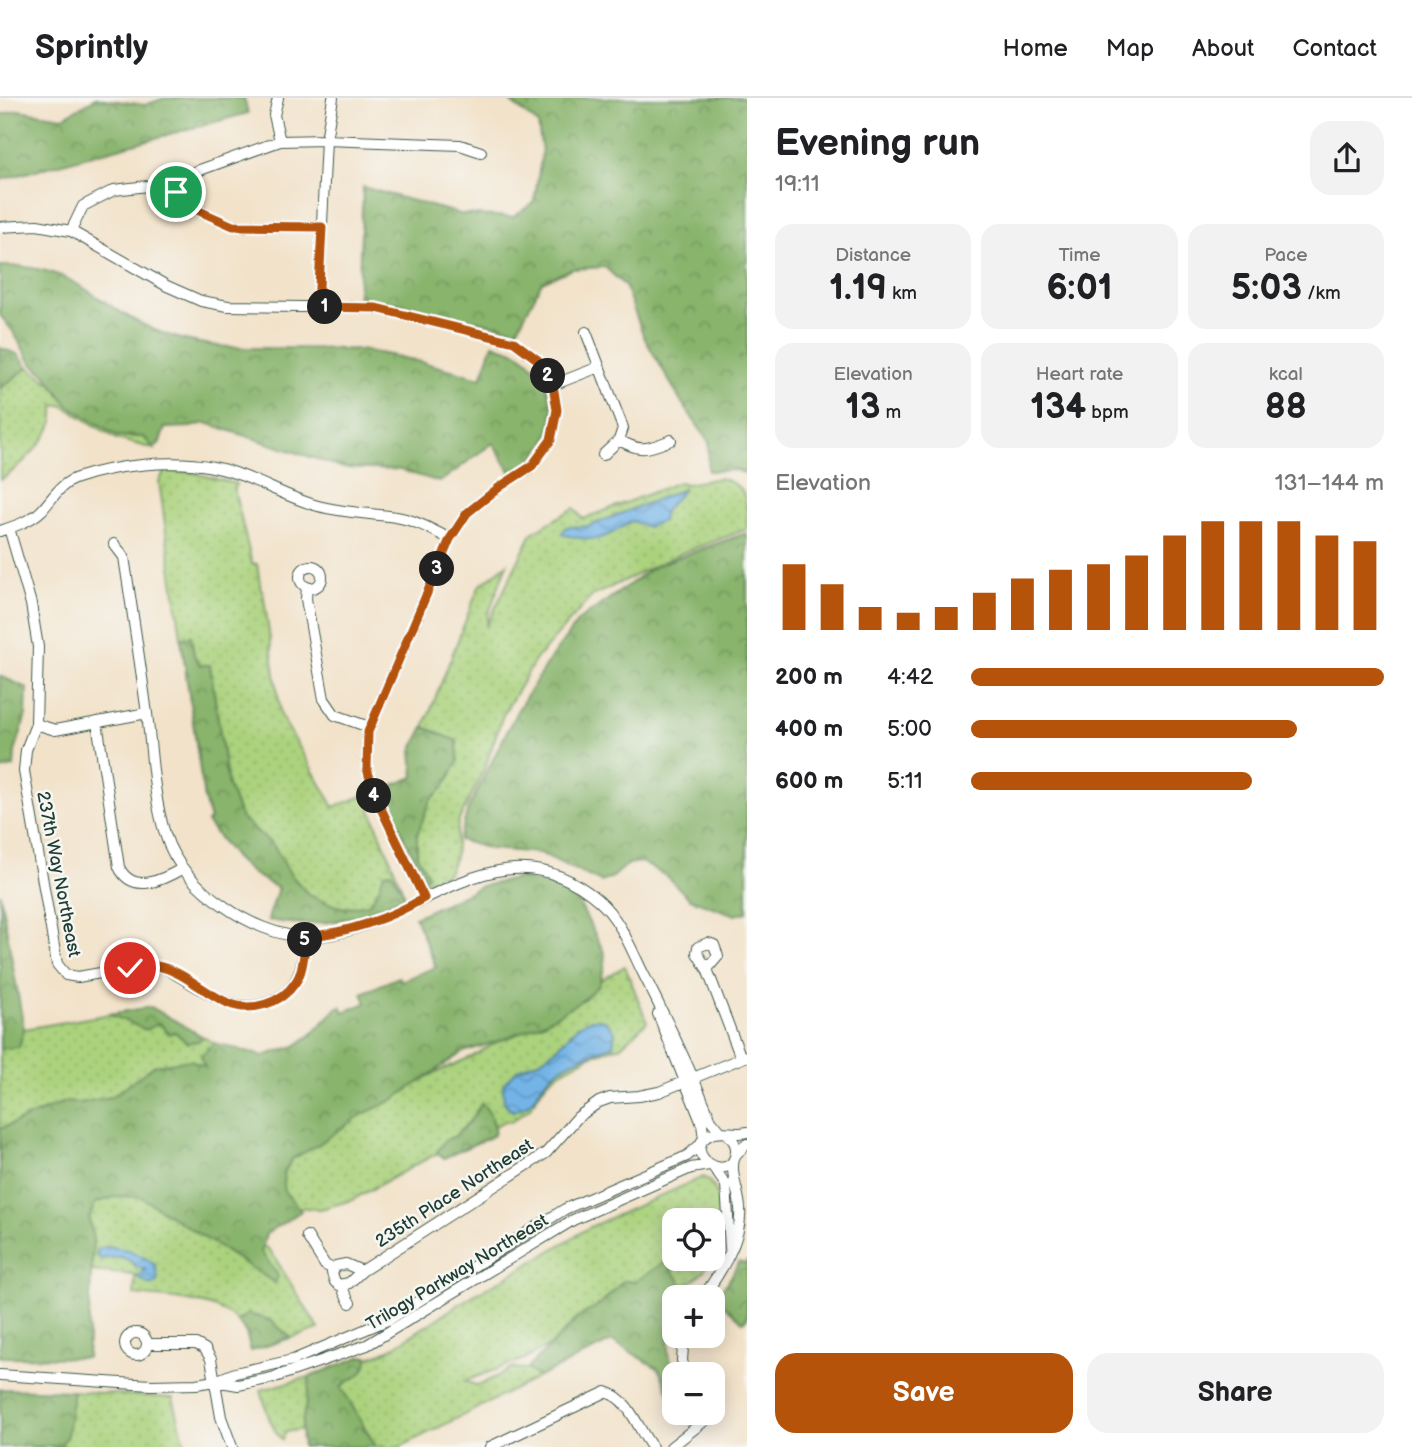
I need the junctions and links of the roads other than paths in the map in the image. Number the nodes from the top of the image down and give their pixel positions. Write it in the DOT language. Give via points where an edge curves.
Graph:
graph roads {
  1 [pos="278,98"];
  2 [pos="333,98"];
  3 [pos="326,140"];
  4 [pos="280,141"];
  5 [pos="481,152"];
  6 [pos="176,192"];
  7 [pos="0,227"];
  8 [pos="322,227"];
  9 [pos="71,231"];
  10 [pos="318,307"];
  11 [pos="586,332"];
  12 [pos="599,367"];
  13 [pos="553,385"];
  14 [pos="619,440"];
  15 [pos="671,440"];
  16 [pos="603,455"];
  17 [pos="5,530"];
  18 [pos="450,539"];
  19 [pos="114,544"];
  20 [pos="307,587"];
  21 [pos="147,713"];
  22 [pos="97,722"];
  23 [pos="36,724"];
  24 [pos="369,727"];
  25 [pos="183,868"];
  26 [pos="424,898"];
  27 [pos="306,937"];
  28 [pos="707,970"];
  29 [pos="642,971"];
  30 [pos="744,1057"];
  31 [pos="694,1077"];
  32 [pos="683,1082"];
  33 [pos="747,1132"];
  34 [pos="724,1133"];
  35 [pos="703,1142"];
  36 [pos="747,1144"];
  37 [pos="735,1157"];
  38 [pos="712,1166"];
  39 [pos="307,1236"];
  40 [pos="730,1248"];
  41 [pos="333,1269"];
  42 [pos="362,1271"];
  43 [pos="343,1285"];
  44 [pos="712,1285"];
  45 [pos="350,1303"];
  46 [pos="147,1344"];
  47 [pos="0,1375"];
  48 [pos="215,1381"];
  49 [pos="695,1425"];
  50 [pos="232,1447"];
  51 [pos="490,1447"];
  52 [pos="652,1447"];
  53 [pos="671,1447"];
  1 -- 4 [label="street" via="274,115"];
  2 -- 3 [label="street"];
  3 -- 4 [label="street"];
  3 -- 5 [label="street" via="460,145"];
  3 -- 8 [label="street"];
  4 -- 6 [label="street" via="186,175"];
  6 -- 8 [label="street" via="197,210 233,226"];
  6 -- 9 [label="street" via="156,185 114,190 83,206"];
  7 -- 9 [label="street" via="37,225"];
  8 -- 10 [label="street"];
  9 -- 10 [label="street" via="201,301 228,306"];
  10 -- 13 [label="street" via="376,308 514,342 538,360"];
  11 -- 12 [label="street"];
  12 -- 13 [label="street"];
  12 -- 14 [label="street" via="624,428"];
  13 -- 18 [label="street" via="557,410 551,440 532,466 467,513"];
  14 -- 15 [label="street" via="645,450"];
  14 -- 16 [label="street"];
  17 -- 18 [label="street" via="28,521 73,479 99,471 183,463 215,467 315,505 408,520"];
  17 -- 23 [label="street, 237th Way Northeast" via="31,604 38,647"];
  18 -- 24 [label="street"];
  19 -- 21 [label="street" via="124,557"];
  20 -- 24 [label="street" via="324,699 335,715"];
  21 -- 22 [label="street"];
  21 -- 25 [label="street" via="165,835"];
  22 -- 23 [label="street" via="55,730"];
  22 -- 25 [label="street" via="122,874 142,884"];
  23 -- 27 [label="street, 237th Way Northeast" via="24,771 57,964 66,975 157,966 230,1004 254,1007 279,1000 296,982"];
  24 -- 26 [label="street" via="367,768 374,794"];
  25 -- 27 [label="street" via="207,894 241,917"];
  26 -- 27 [label="street" via="350,930"];
  26 -- 29 [label="street" via="491,871 547,872 600,901 620,926"];
  28 -- 30 [label="street"];
  29 -- 31 [label="street"];
  29 -- 32 [label="street"];
  30 -- 31 [label="street, 235th Place Northeast"];
  31 -- 32 [label="street, 235th Place Northeast"];
  31 -- 34 [label="street" via="711,1119"];
  32 -- 35 [label="street" via="702,1124"];
  32 -- 42 [label="street, 235th Place Northeast" via="646,1095 599,1102 578,1117 546,1153"];
  33 -- 34 [label="street"];
  34 -- 35 [label="street" via="709,1135"];
  34 -- 37 [label="street" via="735,1143"];
  35 -- 38 [label="street" via="702,1157"];
  35 -- 48 [label="street, Trilogy Parkway Northeast" via="687,1156 553,1215 390,1319 293,1360"];
  36 -- 37 [label="street"];
  37 -- 38 [label="street" via="726,1167"];
  37 -- 40 [label="street" via="732,1171 741,1211"];
  38 -- 40 [label="street" via="726,1185"];
  38 -- 48 [label="street, Trilogy Parkway Northeast" via="691,1168 573,1220 367,1345 272,1378 238,1385"];
  39 -- 41 [label="street"];
  40 -- 44 [label="street"];
  41 -- 42 [label="street" via="346,1264"];
  41 -- 43 [label="street" via="335,1282"];
  42 -- 43 [label="street, 235th Place Northeast"];
  43 -- 45 [label="street"];
  46 -- 48 [label="street" via="201,1346 209,1353"];
  47 -- 48 [label="street, Trilogy Parkway Northeast" via="151,1385"];
  48 -- 50 [label="street"];
  49 -- 53 [label="street"];
  51 -- 52 [label="street" via="606,1392 625,1403"];
}
